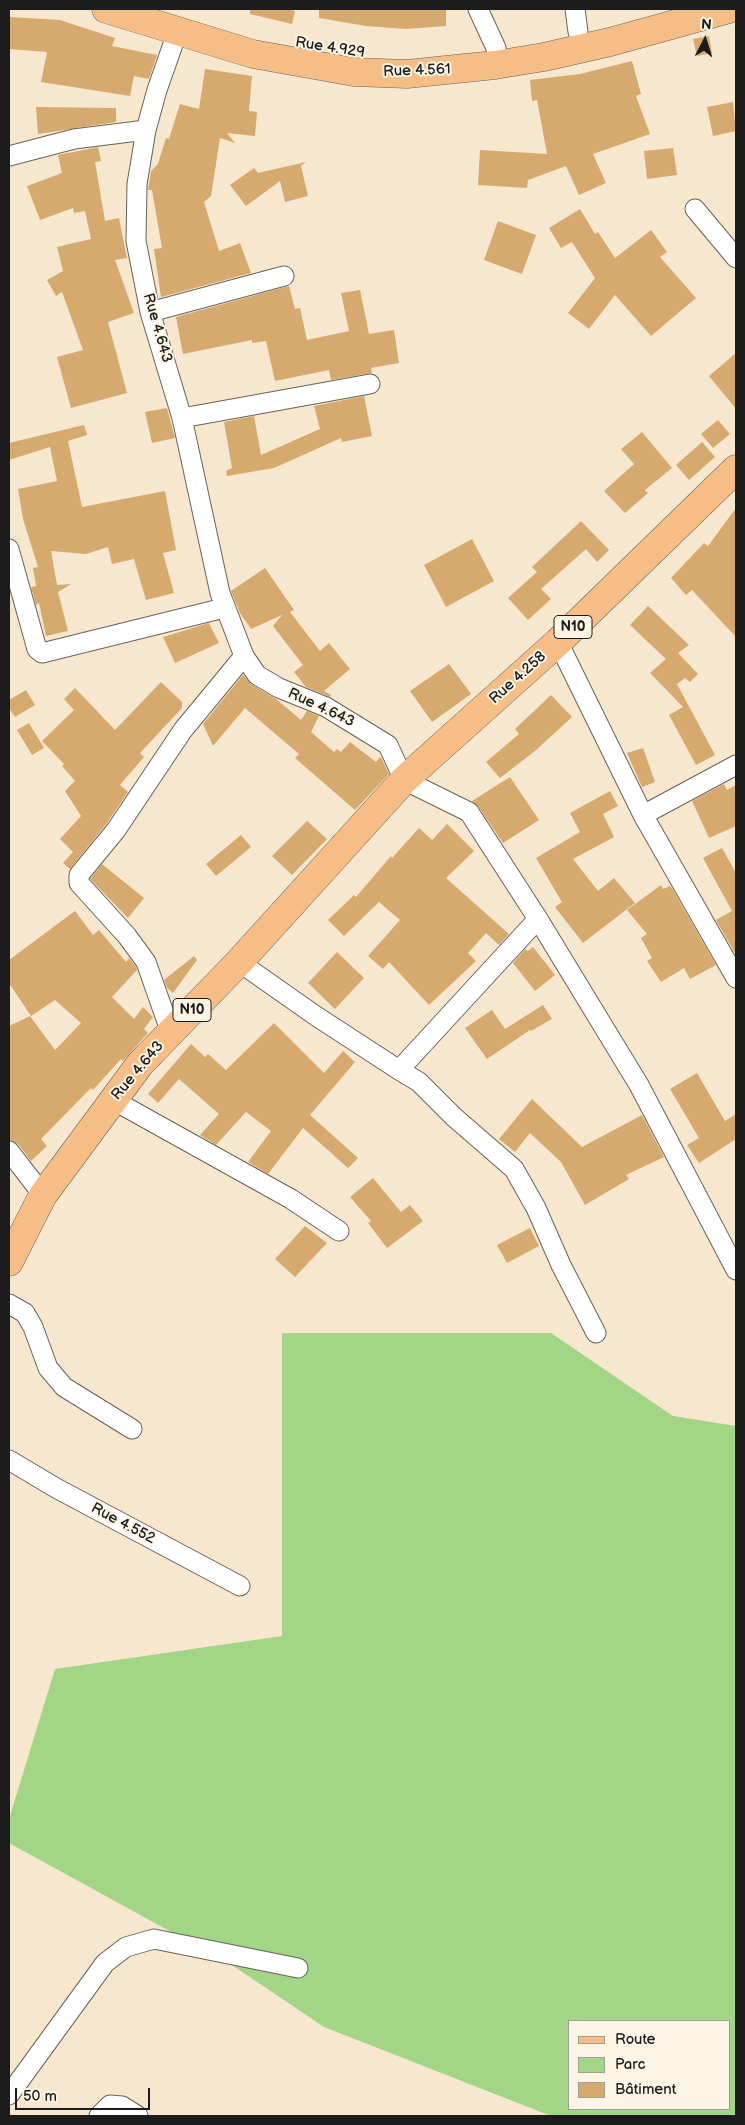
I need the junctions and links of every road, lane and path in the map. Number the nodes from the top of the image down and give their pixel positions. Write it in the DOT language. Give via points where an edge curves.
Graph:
graph roads {
  1 [pos="106,9"];
  2 [pos="478,9"];
  3 [pos="667,9"];
  4 [pos="728,9"];
  5 [pos="175,19"];
  6 [pos="576,20"];
  7 [pos="496,48"];
  8 [pos="146,130"];
  9 [pos="9,156"];
  10 [pos="695,209"];
  11 [pos="736,258"];
  12 [pos="284,276"];
  13 [pos="150,312"];
  14 [pos="370,384"];
  15 [pos="182,418"];
  16 [pos="736,468"];
  17 [pos="9,549"];
  18 [pos="12,581"];
  19 [pos="224,608"];
  20 [pos="558,642"];
  21 [pos="244,656"];
  22 [pos="736,765"];
  23 [pos="404,780"];
  24 [pos="642,814"];
  25 [pos="538,919"];
  26 [pos="239,962"];
  27 [pos="736,978"];
  28 [pos="171,1033"];
  29 [pos="400,1070"];
  30 [pos="113,1100"];
  31 [pos="9,1151"];
  32 [pos="44,1195"];
  33 [pos="338,1231"];
  34 [pos="9,1262"];
  35 [pos="736,1270"];
  36 [pos="9,1304"];
  37 [pos="596,1333"];
  38 [pos="132,1429"];
  39 [pos="9,1460"];
  40 [pos="240,1586"];
  41 [pos="298,1968"];
  42 [pos="9,2095"];
  43 [pos="99,2116"];
  44 [pos="138,2116"];
  1 -- 5 [label="main road, Rue 4.561"];
  2 -- 7 [label="street"];
  3 -- 6 [label="main road, Rue 4.929"];
  4 -- 5 [label="main road, Rue 4.561" via="544,57 407,74 354,72 253,54"];
  5 -- 7 [label="main road, Rue 4.929" via="354,54 429,56"];
  5 -- 8 [label="street, Rue 4.643"];
  6 -- 7 [label="main road, Rue 4.929"];
  8 -- 9 [label="street" via="74,139"];
  8 -- 13 [label="street, Rue 4.643" via="137,184 136,241"];
  10 -- 11 [label="street"];
  12 -- 13 [label="street"];
  13 -- 15 [label="street, Rue 4.643"];
  14 -- 15 [label="street"];
  15 -- 19 [label="street, Rue 4.643"];
  16 -- 20 [label="main road, Rue 4.258 / N10"];
  17 -- 18 [label="street"];
  18 -- 19 [label="street" via="37,649 42,653"];
  19 -- 21 [label="street, Rue 4.643"];
  20 -- 23 [label="main road, Rue 4.258 / N10"];
  20 -- 24 [label="street"];
  21 -- 23 [label="street, Rue 4.643" via="257,675 279,688 326,707 388,745"];
  21 -- 28 [label="street" via="183,730 116,830 79,875 79,884 127,936 146,962"];
  22 -- 24 [label="street"];
  23 -- 25 [label="street" via="469,812"];
  23 -- 26 [label="main road, Rue 4.643 / N10"];
  24 -- 27 [label="street"];
  25 -- 29 [label="street"];
  25 -- 35 [label="street" via="639,1085"];
  26 -- 28 [label="main road, Rue 4.643 / N10"];
  26 -- 29 [label="street"];
  28 -- 30 [label="main road, Rue 4.643 / N10" via="140,1064"];
  29 -- 37 [label="street" via="419,1082 514,1169"];
  30 -- 32 [label="main road, Rue 4.643 / N10"];
  30 -- 33 [label="street" via="291,1199"];
  31 -- 32 [label="street"];
  32 -- 34 [label="main road, Rue 4.643 / N10"];
  36 -- 38 [label="street" via="25,1313 48,1368 64,1387"];
  39 -- 40 [label="street, Rue 4.552"];
  41 -- 42 [label="street" via="154,1940 126,1947 105,1963"];
  43 -- 44 [label="street" via="110,2105 122,2106"];
}
